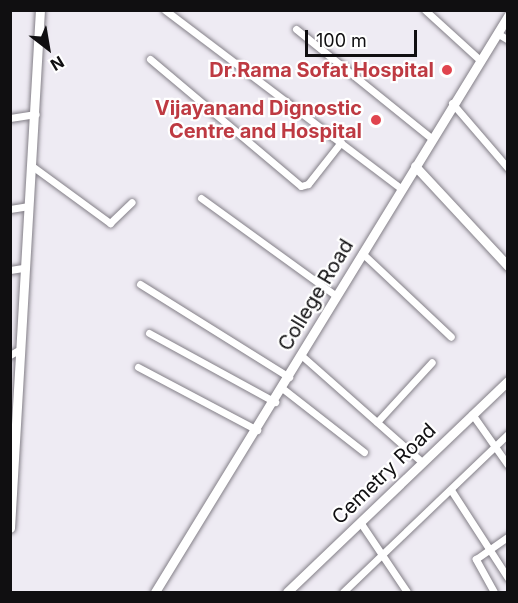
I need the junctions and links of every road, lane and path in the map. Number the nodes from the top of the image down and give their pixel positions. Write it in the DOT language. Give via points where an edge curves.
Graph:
graph roads {
  1 [pos="40,10"];
  2 [pos="165,10"];
  3 [pos="425,10"];
  4 [pos="507,16"];
  5 [pos="296,29"];
  6 [pos="496,33"];
  7 [pos="507,40"];
  8 [pos="150,59"];
  9 [pos="480,60"];
  10 [pos="452,103"];
  11 [pos="36,114"];
  12 [pos="10,118"];
  13 [pos="431,138"];
  14 [pos="341,142"];
  15 [pos="32,166"];
  16 [pos="415,166"];
  17 [pos="507,168"];
  18 [pos="402,189"];
  19 [pos="201,198"];
  20 [pos="132,202"];
  21 [pos="29,206"];
  22 [pos="10,209"];
  23 [pos="362,253"];
  24 [pos="507,266"];
  25 [pos="23,268"];
  26 [pos="10,270"];
  27 [pos="141,284"];
  28 [pos="335,295"];
  29 [pos="149,333"];
  30 [pos="451,337"];
  31 [pos="14,353"];
  32 [pos="301,355"];
  33 [pos="432,363"];
  34 [pos="138,367"];
  35 [pos="289,377"];
  36 [pos="507,381"];
  37 [pos="282,388"];
  38 [pos="275,402"];
  39 [pos="472,414"];
  40 [pos="378,422"];
  41 [pos="257,430"];
  42 [pos="507,434"];
  43 [pos="496,446"];
  44 [pos="364,452"];
  45 [pos="422,462"];
  46 [pos="507,465"];
  47 [pos="12,469"];
  48 [pos="451,490"];
  49 [pos="360,522"];
  50 [pos="10,528"];
  51 [pos="507,537"];
  52 [pos="490,548"];
  53 [pos="383,555"];
  54 [pos="507,578"];
  55 [pos="155,592"];
  56 [pos="287,592"];
  57 [pos="343,592"];
  58 [pos="407,592"];
  59 [pos="494,592"];
  1 -- 11 [label="street"];
  2 -- 14 [label="street"];
  3 -- 9 [label="street"];
  4 -- 6 [label="street, College Road"];
  5 -- 13 [label="street"];
  6 -- 7 [label="street"];
  6 -- 9 [label="street, College Road"];
  8 -- 14 [label="street" via="301,186 308,184"];
  9 -- 10 [label="street, College Road"];
  10 -- 13 [label="street, College Road"];
  10 -- 17 [label="street"];
  11 -- 12 [label="street"];
  11 -- 15 [label="street"];
  13 -- 16 [label="street, College Road"];
  14 -- 18 [label="street"];
  15 -- 20 [label="street" via="110,223"];
  15 -- 21 [label="street"];
  16 -- 18 [label="street, College Road"];
  16 -- 24 [label="street"];
  18 -- 23 [label="street, College Road"];
  19 -- 28 [label="street"];
  21 -- 22 [label="street"];
  21 -- 25 [label="street"];
  23 -- 28 [label="street, College Road"];
  23 -- 30 [label="street"];
  25 -- 26 [label="street"];
  25 -- 31 [label="street"];
  27 -- 35 [label="street"];
  28 -- 32 [label="street, College Road"];
  29 -- 38 [label="street"];
  31 -- 47 [label="street"];
  32 -- 35 [label="street, College Road"];
  32 -- 40 [label="street"];
  33 -- 40 [label="street"];
  34 -- 41 [label="street"];
  35 -- 37 [label="street, College Road"];
  36 -- 39 [label="street, Cemetry Road"];
  37 -- 38 [label="street, College Road"];
  37 -- 44 [label="street"];
  38 -- 41 [label="street, College Road"];
  39 -- 43 [label="street"];
  39 -- 45 [label="street, Cemetry Road"];
  40 -- 45 [label="street"];
  41 -- 55 [label="street, College Road"];
  42 -- 43 [label="street"];
  43 -- 46 [label="street"];
  43 -- 48 [label="street"];
  45 -- 49 [label="street, Cemetry Road"];
  47 -- 50 [label="street"];
  48 -- 52 [label="street"];
  48 -- 53 [label="street"];
  49 -- 53 [label="street"];
  49 -- 56 [label="street, Cemetry Road"];
  51 -- 52 [label="street"];
  52 -- 54 [label="street"];
  52 -- 59 [label="street" via="476,561"];
  53 -- 57 [label="street"];
  53 -- 58 [label="street"];
}
